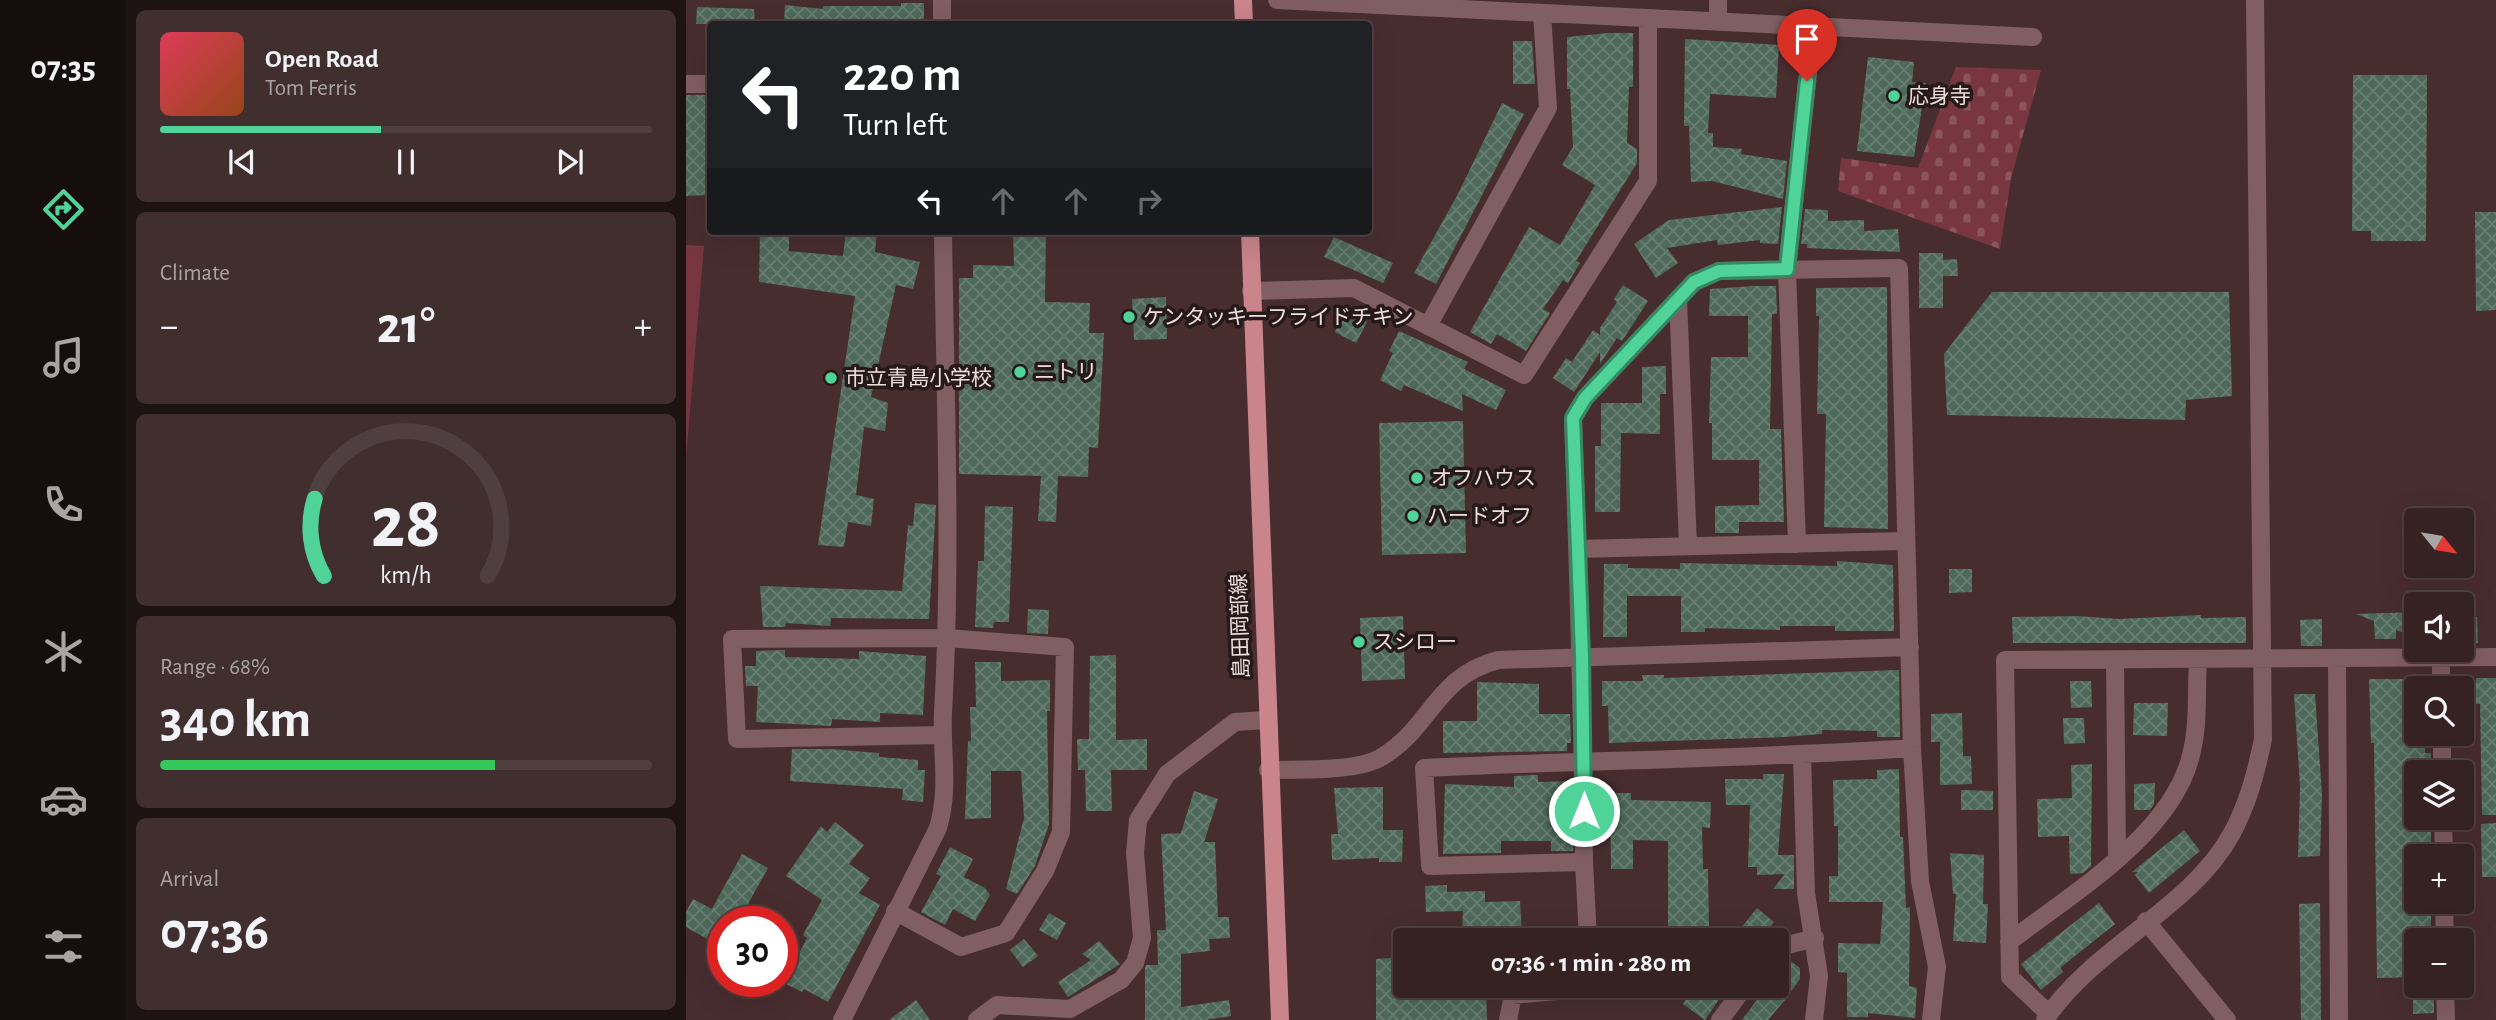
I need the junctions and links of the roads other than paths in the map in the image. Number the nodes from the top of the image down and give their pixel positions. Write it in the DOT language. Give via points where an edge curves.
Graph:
graph roads {
  1 [pos="942,0"];
  2 [pos="1243,0"];
  3 [pos="1277,0"];
  4 [pos="1718,0"];
  5 [pos="2255,0"];
  6 [pos="1542,13"];
  7 [pos="1648,18"];
  8 [pos="942,21"];
  9 [pos="1244,21"];
  10 [pos="1718,21"];
  11 [pos="1813,27"];
  12 [pos="2033,37"];
  13 [pos="707,83"];
  14 [pos="686,84"];
  15 [pos="943,235"];
  16 [pos="1250,235"];
  17 [pos="1787,269"];
  18 [pos="1251,291"];
  19 [pos="1678,299"];
  20 [pos="1428,326"];
  21 [pos="1905,541"];
  22 [pos="1797,544"];
  23 [pos="1688,546"];
  24 [pos="1577,549"];
  25 [pos="947,638"];
  26 [pos="1910,647"];
  27 [pos="1582,655"];
  28 [pos="2474,657"];
  29 [pos="2496,657"];
  30 [pos="2404,658"];
  31 [pos="2263,659"];
  32 [pos="2337,659"];
  33 [pos="2115,660"];
  34 [pos="2198,660"];
  35 [pos="1266,720"];
  36 [pos="942,735"];
  37 [pos="1912,748"];
  38 [pos="1802,756"];
  39 [pos="1584,760"];
  40 [pos="1268,770"];
  41 [pos="2117,858"];
  42 [pos="1584,862"];
  43 [pos="895,911"];
  44 [pos="2146,921"];
  45 [pos="1587,928"];
  46 [pos="1815,938"];
  47 [pos="2009,942"];
  48 [pos="1789,945"];
  49 [pos="1512,998"];
  50 [pos="1736,998"];
  51 [pos="2445,998"];
  52 [pos="2047,1017"];
  53 [pos="842,1020"];
  54 [pos="976,1020"];
  55 [pos="1280,1020"];
  56 [pos="1508,1020"];
  57 [pos="1720,1020"];
  58 [pos="1814,1020"];
  59 [pos="1931,1020"];
  60 [pos="2227,1020"];
  61 [pos="2339,1020"];
  62 [pos="2446,1020"];
  1 -- 8 [label="street"];
  2 -- 9 [label="main road"];
  3 -- 6 [label="street"];
  4 -- 10 [label="street"];
  5 -- 31 [label="street"];
  6 -- 7 [label="street"];
  6 -- 20 [label="street" via="1548,108"];
  7 -- 10 [label="street"];
  7 -- 20 [label="street" via="1648,181 1524,376"];
  10 -- 11 [label="street"];
  11 -- 12 [label="street"];
  11 -- 17 [label="street"];
  13 -- 14 [label="street"];
  15 -- 25 [label="street"];
  16 -- 18 [label="main road, 島田岡部線"];
  17 -- 19 [label="street" via="1719,271 1694,282"];
  17 -- 21 [label="street" via="1899,268"];
  17 -- 22 [label="street"];
  18 -- 20 [label="street" via="1354,288"];
  18 -- 35 [label="main road, 島田岡部線"];
  19 -- 23 [label="street"];
  19 -- 24 [label="street" via="1585,398 1573,418"];
  21 -- 22 [label="street"];
  21 -- 26 [label="street"];
  22 -- 23 [label="street"];
  23 -- 24 [label="street"];
  24 -- 27 [label="street"];
  25 -- 36 [label="street"];
  25 -- 36 [label="street" via="732,639 737,738"];
  25 -- 43 [label="street" via="1065,647 1061,832 1045,871 1006,933 961,947"];
  26 -- 27 [label="street"];
  26 -- 37 [label="street"];
  27 -- 39 [label="street"];
  27 -- 40 [label="street" via="1498,660 1474,666 1454,681 1402,742 1378,760"];
  28 -- 29 [label="street"];
  30 -- 32 [label="street"];
  31 -- 32 [label="street"];
  31 -- 34 [label="street"];
  31 -- 44 [label="street" via="2263,739 2248,800 2230,837 2209,865"];
  32 -- 61 [label="street"];
  33 -- 34 [label="street"];
  33 -- 41 [label="street"];
  33 -- 47 [label="street" via="2005,660"];
  34 -- 41 [label="street" via="2192,754 2178,794 2161,819"];
  35 -- 40 [label="main road, 島田岡部線"];
  35 -- 54 [label="street" via="1235,722 1167,774 1138,820 1135,853 1142,938 1135,964 1121,980 1070,1009 997,1005"];
  36 -- 43 [label="street" via="946,801 938,828"];
  37 -- 38 [label="street"];
  37 -- 59 [label="street" via="1920,881 1937,967"];
  38 -- 39 [label="street"];
  38 -- 46 [label="street" via="1806,893"];
  39 -- 42 [label="street"];
  39 -- 42 [label="street" via="1424,768 1430,866"];
  40 -- 55 [label="main road, 島田岡部線"];
  41 -- 47 [label="street"];
  42 -- 45 [label="street"];
  43 -- 53 [label="street"];
  44 -- 52 [label="street" via="2087,973"];
  44 -- 60 [label="street"];
  46 -- 48 [label="street"];
  46 -- 58 [label="street" via="1819,976"];
  47 -- 52 [label="street" via="2010,977"];
  49 -- 56 [label="street"];
  50 -- 57 [label="street"];
  51 -- 62 [label="street"];
}
